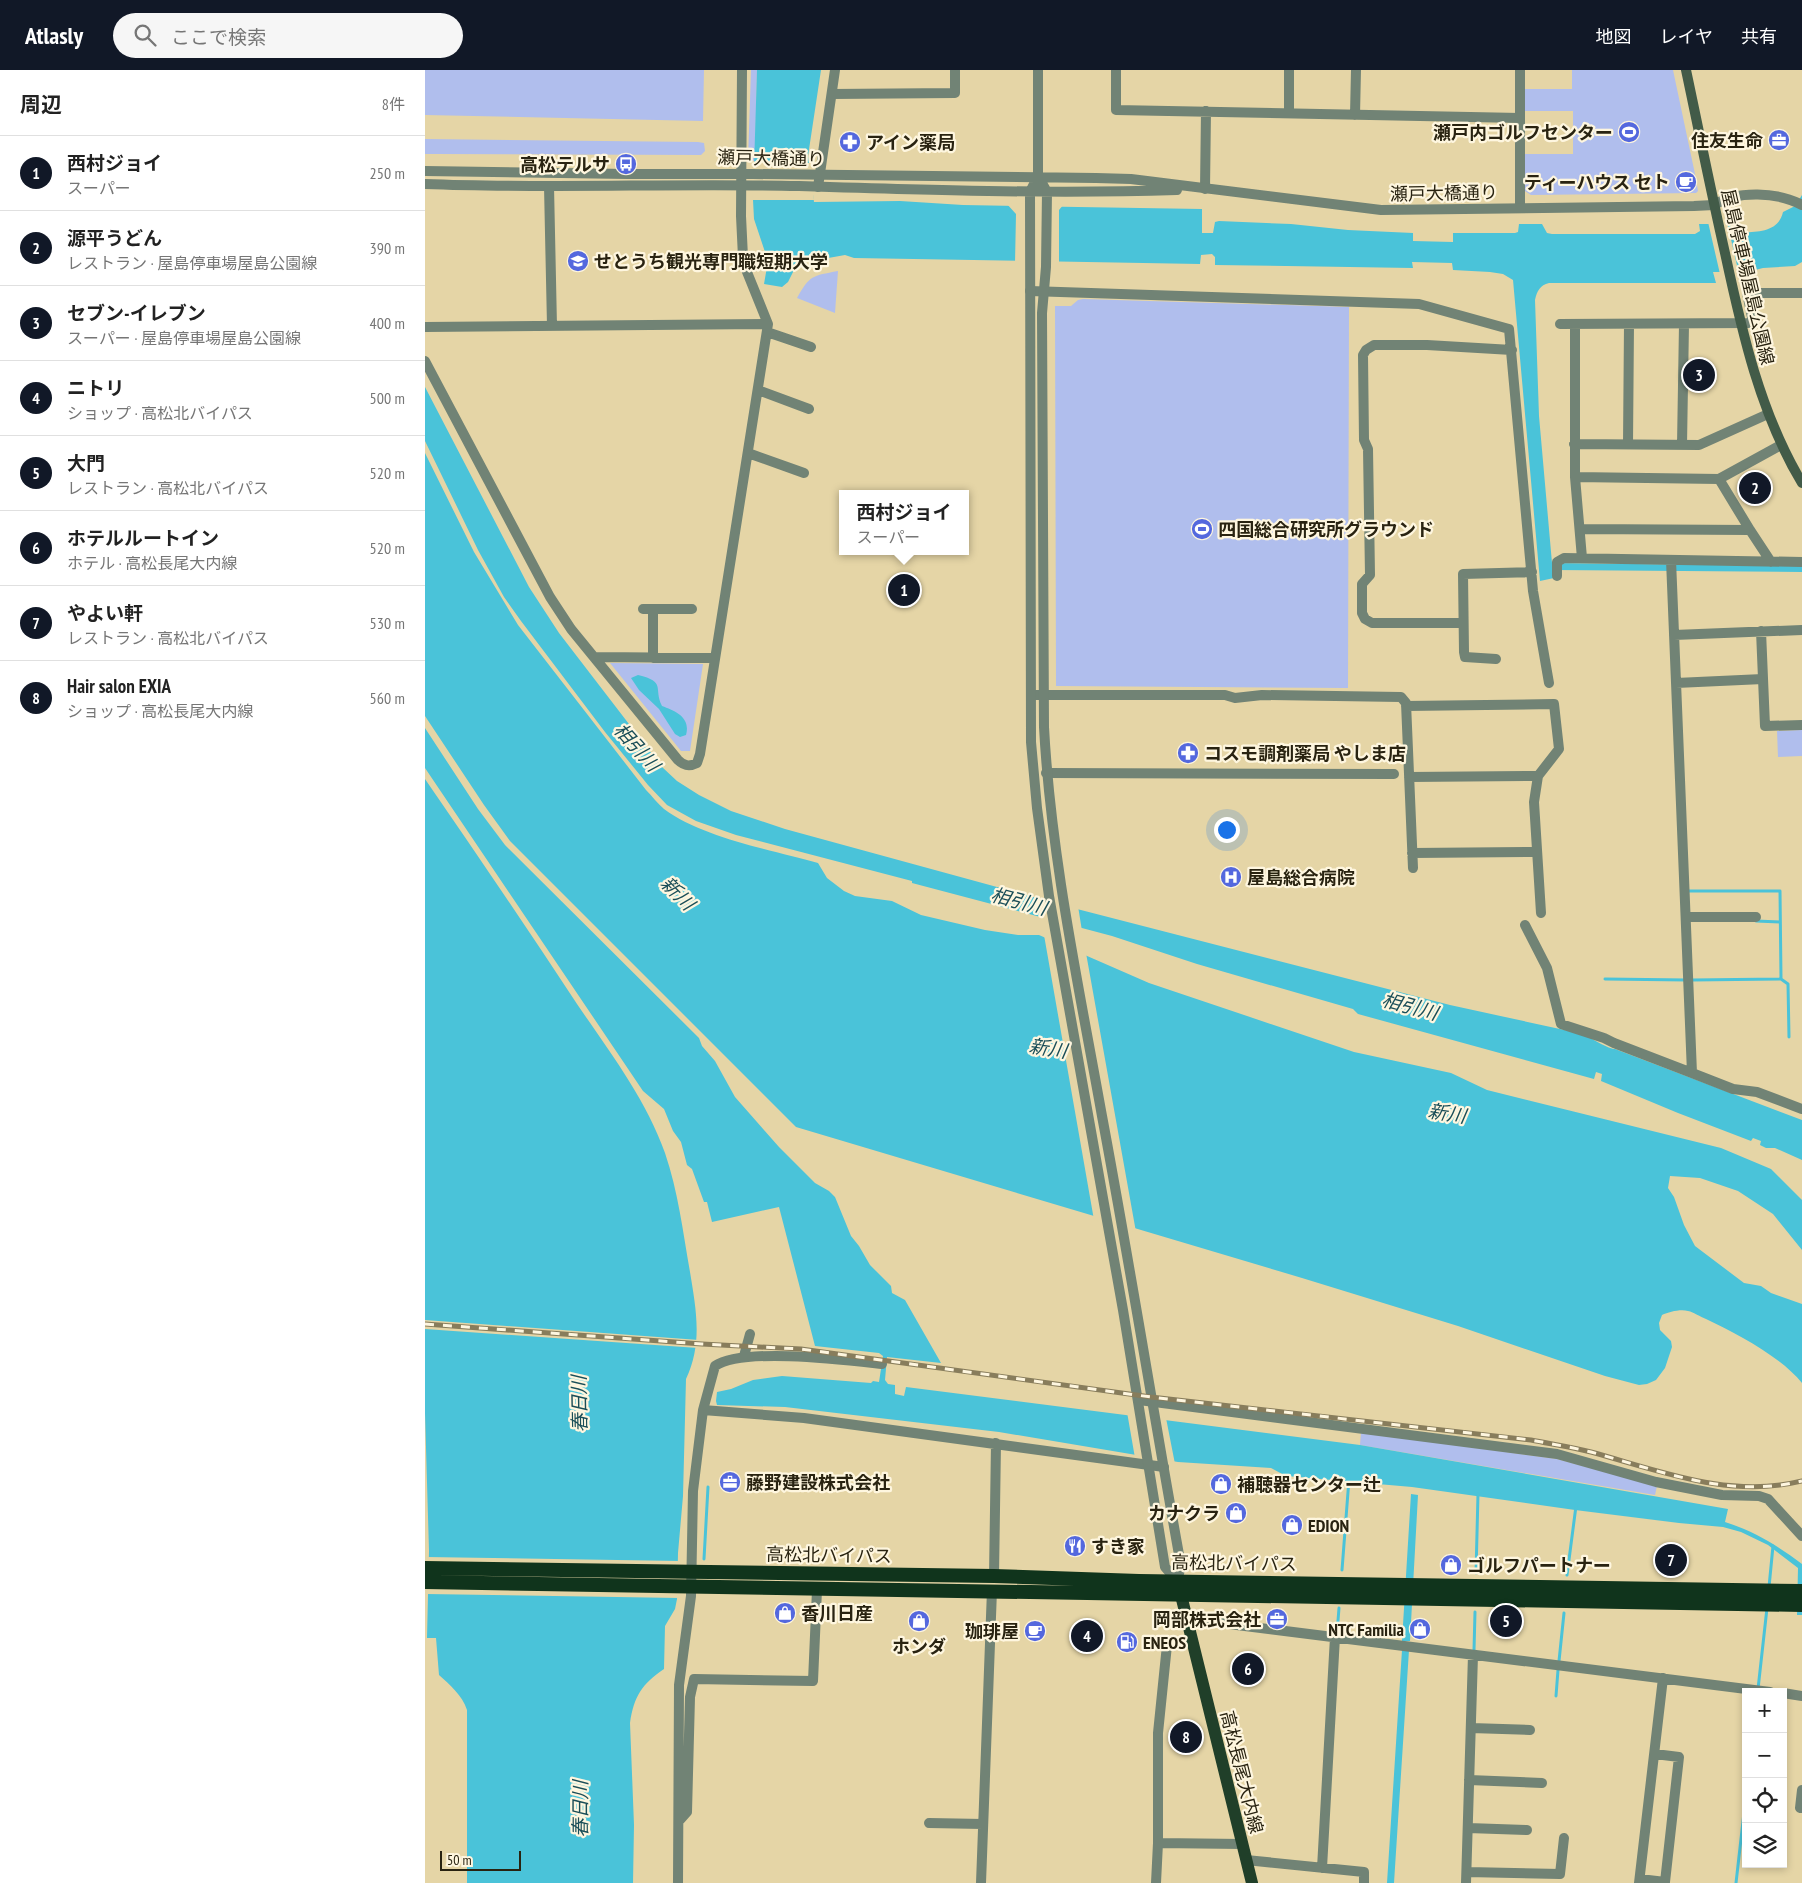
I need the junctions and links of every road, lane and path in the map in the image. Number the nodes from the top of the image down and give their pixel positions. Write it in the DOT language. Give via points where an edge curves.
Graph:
graph roads {
  1 [pos="742,70"];
  2 [pos="835,70"];
  3 [pos="955,70"];
  4 [pos="1038,70"];
  5 [pos="1116,70"];
  6 [pos="1289,70"];
  7 [pos="1356,70"];
  8 [pos="1520,70"];
  9 [pos="1686,70"];
  10 [pos="832,94"];
  11 [pos="1207,111"];
  12 [pos="1289,112"];
  13 [pos="1355,115"];
  14 [pos="1520,118"];
  15 [pos="425,171"];
  16 [pos="740,174"];
  17 [pos="815,175"];
  18 [pos="1038,176"];
  19 [pos="425,184"];
  20 [pos="549,186"];
  21 [pos="741,186"];
  22 [pos="815,187"];
  23 [pos="1205,189"];
  24 [pos="1030,192"];
  25 [pos="1047,192"];
  26 [pos="1799,203"];
  27 [pos="1714,205"];
  28 [pos="1520,208"];
  29 [pos="1029,291"];
  30 [pos="1044,292"];
  31 [pos="1802,293"];
  32 [pos="1560,324"];
  33 [pos="1575,324"];
  34 [pos="1629,324"];
  35 [pos="1684,324"];
  36 [pos="1742,324"];
  37 [pos="552,326"];
  38 [pos="425,328"];
  39 [pos="767,328"];
  40 [pos="811,347"];
  41 [pos="1512,350"];
  42 [pos="425,361"];
  43 [pos="758,390"];
  44 [pos="809,409"];
  45 [pos="1768,414"];
  46 [pos="1574,444"];
  47 [pos="1628,444"];
  48 [pos="1682,444"];
  49 [pos="1781,445"];
  50 [pos="748,453"];
  51 [pos="804,473"];
  52 [pos="1575,477"];
  53 [pos="1719,479"];
  54 [pos="1802,483"];
  55 [pos="1580,529"];
  56 [pos="1750,530"];
  57 [pos="1582,558"];
  58 [pos="1771,562"];
  59 [pos="1802,562"];
  60 [pos="1672,565"];
  61 [pos="1532,572"];
  62 [pos="1557,576"];
  63 [pos="693,609"];
  64 [pos="1463,623"];
  65 [pos="1802,630"];
  66 [pos="1761,632"];
  67 [pos="1674,634"];
  68 [pos="594,657"];
  69 [pos="653,658"];
  70 [pos="715,658"];
  71 [pos="1496,659"];
  72 [pos="1763,679"];
  73 [pos="1549,683"];
  74 [pos="1676,683"];
  75 [pos="1031,694"];
  76 [pos="1043,694"];
  77 [pos="1406,706"];
  78 [pos="1802,725"];
  79 [pos="1046,773"];
  80 [pos="1394,774"];
  81 [pos="1538,776"];
  82 [pos="1409,777"];
  83 [pos="1537,852"];
  84 [pos="1412,853"];
  85 [pos="1413,868"];
  86 [pos="1541,912"];
  87 [pos="1687,917"];
  88 [pos="1756,917"];
  89 [pos="1525,925"];
  90 [pos="1692,1073"];
  91 [pos="1802,1109"];
  92 [pos="750,1334"];
  93 [pos="744,1356"];
  94 [pos="881,1364"];
  95 [pos="1139,1400"];
  96 [pos="1152,1402"];
  97 [pos="703,1410"];
  98 [pos="996,1443"];
  99 [pos="1148,1463"];
  100 [pos="1163,1465"];
  101 [pos="1802,1536"];
  102 [pos="425,1568"];
  103 [pos="687,1572"];
  104 [pos="780,1574"];
  105 [pos="994,1576"];
  106 [pos="425,1582"];
  107 [pos="687,1587"];
  108 [pos="1179,1588"];
  109 [pos="780,1589"];
  110 [pos="817,1590"];
  111 [pos="992,1590"];
  112 [pos="1802,1591"];
  113 [pos="1802,1605"];
  114 [pos="1187,1622"];
  115 [pos="1335,1637"];
  116 [pos="1191,1639"];
  117 [pos="1473,1655"];
  118 [pos="1663,1678"];
  119 [pos="1742,1688"];
  120 [pos="1787,1694"];
  121 [pos="1802,1696"];
  122 [pos="1471,1728"];
  123 [pos="1530,1730"];
  124 [pos="1655,1754"];
  125 [pos="1469,1780"];
  126 [pos="1542,1783"];
  127 [pos="1802,1790"];
  128 [pos="1802,1808"];
  129 [pos="679,1821"];
  130 [pos="929,1822"];
  131 [pos="983,1824"];
  132 [pos="1468,1828"];
  133 [pos="1527,1830"];
  134 [pos="1564,1838"];
  135 [pos="1158,1843"];
  136 [pos="1242,1844"];
  137 [pos="1246,1860"];
  138 [pos="1322,1868"];
  139 [pos="678,1870"];
  140 [pos="1467,1872"];
  141 [pos="1560,1878"];
  142 [pos="1640,1881"];
  143 [pos="678,1883"];
  144 [pos="682,1883"];
  145 [pos="981,1883"];
  146 [pos="1156,1883"];
  147 [pos="1252,1883"];
  148 [pos="1364,1883"];
  149 [pos="1466,1883"];
  1 -- 16 [label="street"];
  2 -- 10 [label="street"];
  3 -- 10 [label="street" via="955,94"];
  4 -- 18 [label="street"];
  5 -- 11 [label="street" via="1116,110"];
  6 -- 12 [label="street"];
  7 -- 13 [label="street"];
  8 -- 14 [label="street"];
  9 -- 27 [label="main road, 屋島停車場屋島公園線"];
  10 -- 17 [label="street"];
  11 -- 12 [label="street"];
  11 -- 23 [label="street"];
  12 -- 13 [label="street"];
  13 -- 14 [label="street"];
  14 -- 28 [label="street"];
  15 -- 16 [label="street, 瀬戸大橋通り"];
  16 -- 17 [label="street, 瀬戸大橋通り"];
  16 -- 21 [label="street"];
  17 -- 18 [label="street, 瀬戸大橋通り"];
  17 -- 22 [label="street"];
  18 -- 23 [label="street, 瀬戸大橋通り" via="1131,179"];
  18 -- 24 [label="street"];
  18 -- 25 [label="street"];
  19 -- 20 [label="street, 瀬戸大橋通り"];
  20 -- 21 [label="street, 瀬戸大橋通り"];
  20 -- 37 [label="street"];
  21 -- 22 [label="street, 瀬戸大橋通り"];
  21 -- 39 [label="street" via="743,257"];
  22 -- 24 [label="street, 瀬戸大橋通り"];
  23 -- 25 [label="street, 瀬戸大橋通り"];
  23 -- 28 [label="street, 瀬戸大橋通り" via="1381,210"];
  24 -- 25 [label="street, 瀬戸大橋通り"];
  24 -- 29 [label="street"];
  25 -- 30 [label="street"];
  26 -- 27 [label="street, 瀬戸大橋通り" via="1769,195 1733,196"];
  27 -- 28 [label="street, 瀬戸大橋通り"];
  27 -- 36 [label="main road, 屋島停車場屋島公園線"];
  29 -- 30 [label="street"];
  29 -- 75 [label="street"];
  30 -- 41 [label="street" via="1419,304 1509,329"];
  30 -- 76 [label="street"];
  31 -- 36 [label="street" via="1747,293 1754,318 1753,322"];
  32 -- 33 [label="street"];
  33 -- 34 [label="street"];
  33 -- 46 [label="street"];
  34 -- 35 [label="street"];
  34 -- 47 [label="street"];
  35 -- 36 [label="street"];
  35 -- 48 [label="street"];
  36 -- 45 [label="main road, 屋島停車場屋島公園線"];
  37 -- 38 [label="street"];
  37 -- 39 [label="street"];
  39 -- 40 [label="street"];
  39 -- 43 [label="street"];
  41 -- 61 [label="street"];
  41 -- 64 [label="street" via="1374,345 1363,355 1370,574 1362,584 1362,613 1372,623"];
  42 -- 68 [label="street" via="550,598"];
  43 -- 44 [label="street"];
  43 -- 50 [label="street"];
  45 -- 48 [label="street" via="1699,444"];
  45 -- 49 [label="main road, 屋島停車場屋島公園線"];
  46 -- 47 [label="street"];
  46 -- 52 [label="street"];
  47 -- 48 [label="street"];
  49 -- 53 [label="street"];
  49 -- 54 [label="main road, 屋島停車場屋島公園線"];
  50 -- 51 [label="street"];
  50 -- 70 [label="street"];
  52 -- 53 [label="street"];
  52 -- 55 [label="street"];
  53 -- 56 [label="street"];
  55 -- 56 [label="street"];
  55 -- 57 [label="street"];
  56 -- 58 [label="street"];
  57 -- 60 [label="street"];
  57 -- 62 [label="street" via="1559,559"];
  58 -- 59 [label="street"];
  58 -- 60 [label="street"];
  60 -- 67 [label="street"];
  61 -- 64 [label="street" via="1463,574"];
  61 -- 73 [label="street"];
  63 -- 69 [label="street" via="648,609"];
  64 -- 71 [label="street" via="1465,657"];
  65 -- 66 [label="street"];
  66 -- 67 [label="street"];
  66 -- 72 [label="street"];
  67 -- 74 [label="street"];
  68 -- 69 [label="street"];
  68 -- 70 [label="street" via="678,760 688,766 699,760"];
  69 -- 70 [label="street"];
  72 -- 74 [label="street"];
  72 -- 78 [label="street" via="1765,726"];
  74 -- 87 [label="street"];
  75 -- 76 [label="street"];
  75 -- 95 [label="street" via="1031,742 1049,896"];
  76 -- 77 [label="street" via="1401,697"];
  76 -- 79 [label="street"];
  77 -- 81 [label="street" via="1554,704 1559,749"];
  77 -- 82 [label="street"];
  79 -- 80 [label="street"];
  79 -- 96 [label="street" via="1063,900 1139,1313"];
  81 -- 82 [label="street"];
  81 -- 83 [label="street" via="1534,802"];
  82 -- 84 [label="street"];
  83 -- 84 [label="street"];
  83 -- 86 [label="street"];
  84 -- 85 [label="street"];
  87 -- 88 [label="street" via="1735,912"];
  87 -- 90 [label="street"];
  89 -- 90 [label="street" via="1547,968 1561,1024"];
  90 -- 91 [label="street"];
  92 -- 93 [label="street"];
  93 -- 94 [label="street"];
  93 -- 97 [label="street" via="715,1366"];
  95 -- 96 [label="street"];
  95 -- 99 [label="street"];
  96 -- 100 [label="street"];
  96 -- 101 [label="street" via="1557,1454 1656,1482 1722,1495 1768,1499"];
  97 -- 98 [label="street" via="804,1418"];
  97 -- 103 [label="street"];
  98 -- 99 [label="street"];
  98 -- 105 [label="street"];
  99 -- 100 [label="street"];
  99 -- 108 [label="street" via="1165,1567"];
  100 -- 108 [label="street" via="1181,1566"];
  102 -- 103 [label="highway, 高松北バイパス"];
  103 -- 104 [label="highway, 高松北バイパス"];
  103 -- 107 [label="street"];
  104 -- 105 [label="highway, 高松北バイパス"];
  104 -- 109 [label="highway"];
  105 -- 108 [label="highway, 高松北バイパス"];
  106 -- 107 [label="highway, 高松北バイパス"];
  107 -- 109 [label="highway, 高松北バイパス"];
  107 -- 129 [label="street" via="679,1685"];
  108 -- 111 [label="highway, 高松北バイパス"];
  108 -- 112 [label="highway, 高松北バイパス"];
  108 -- 113 [label="highway, 高松北バイパス"];
  108 -- 114 [label="main road, 高松長尾大内線"];
  109 -- 110 [label="highway, 高松北バイパス"];
  110 -- 111 [label="highway, 高松北バイパス"];
  110 -- 129 [label="street" via="813,1681 694,1679 690,1697 687,1812"];
  111 -- 131 [label="street"];
  114 -- 115 [label="street" via="1213,1622"];
  114 -- 116 [label="main road, 高松長尾大内線"];
  115 -- 117 [label="street"];
  115 -- 138 [label="street"];
  116 -- 135 [label="street" via="1167,1645 1158,1733"];
  116 -- 136 [label="main road, 高松長尾大内線"];
  117 -- 118 [label="street"];
  117 -- 122 [label="street"];
  118 -- 119 [label="street"];
  118 -- 124 [label="street"];
  120 -- 121 [label="street"];
  122 -- 123 [label="street"];
  122 -- 125 [label="street"];
  124 -- 142 [label="street"];
  124 -- 142 [label="street" via="1679,1757 1665,1882"];
  125 -- 126 [label="street"];
  125 -- 132 [label="street"];
  127 -- 128 [label="street"];
  129 -- 139 [label="street"];
  130 -- 131 [label="street"];
  131 -- 145 [label="street"];
  132 -- 133 [label="street"];
  132 -- 140 [label="street"];
  134 -- 141 [label="street"];
  135 -- 136 [label="street"];
  135 -- 146 [label="street"];
  136 -- 137 [label="main road, 高松長尾大内線"];
  137 -- 138 [label="street"];
  137 -- 147 [label="main road, 高松長尾大内線"];
  138 -- 148 [label="street" via="1364,1872"];
  139 -- 143 [label="street"];
  139 -- 144 [label="street"];
  140 -- 141 [label="street"];
  140 -- 149 [label="street"];
}
